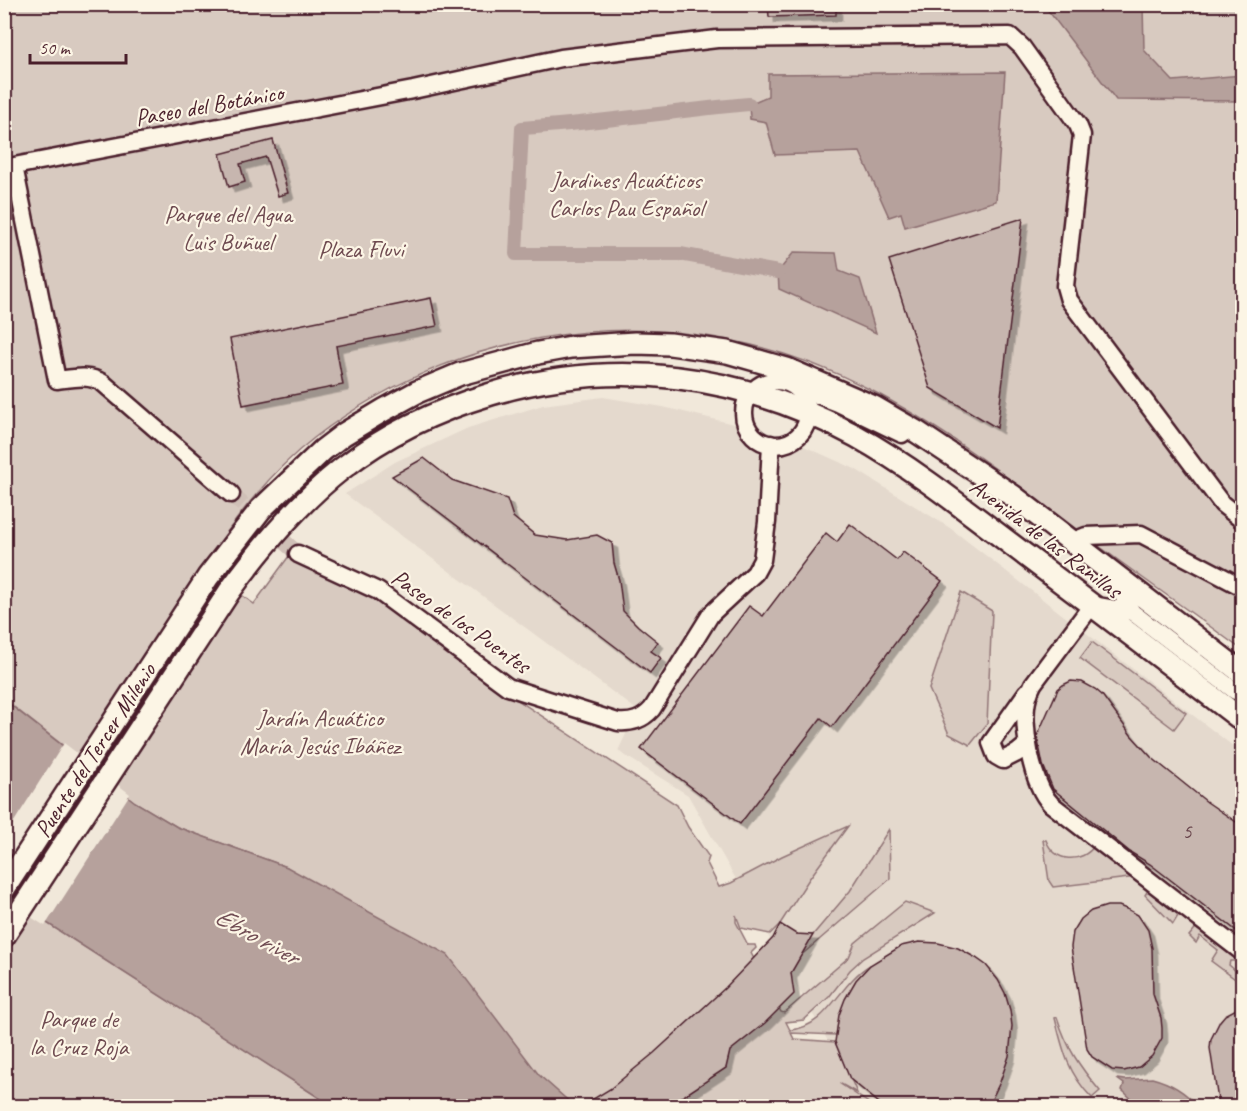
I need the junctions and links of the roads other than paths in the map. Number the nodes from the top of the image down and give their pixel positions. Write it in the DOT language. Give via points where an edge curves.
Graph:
graph roads {
  1 [pos="798,391"];
  2 [pos="751,393"];
  3 [pos="771,444"];
  4 [pos="231,494"];
  5 [pos="1242,520"];
  6 [pos="1071,542"];
  7 [pos="298,554"];
  8 [pos="1109,571"];
  9 [pos="208,577"];
  10 [pos="1242,587"];
  11 [pos="229,592"];
  12 [pos="1092,605"];
  13 [pos="1132,612"];
  14 [pos="1239,682"];
  15 [pos="1033,684"];
  16 [pos="1242,720"];
  17 [pos="1028,744"];
  18 [pos="4,889"];
  19 [pos="4,936"];
  20 [pos="1242,952"];
  1 -- 2 [label="main road, Avenida de las Ranillas"];
  1 -- 2 [label="street, Avenida de las Ranillas" via="776,381 760,384"];
  1 -- 3 [label="street" via="805,426 789,442"];
  1 -- 6 [label="main road, Avenida de las Ranillas" via="874,407 1013,496"];
  1 -- 9 [label="main road, Avenida de las Ranillas" via="728,352 670,344 571,347 460,374 384,410 323,450 261,508"];
  1 -- 12 [label="main road, Avenida de las Ranillas"];
  2 -- 3 [label="street" via="744,412 748,428 758,439"];
  2 -- 11 [label="main road, Avenida de las Ranillas" via="708,381 664,375 599,374 536,383 441,410 388,436 324,483 269,538"];
  3 -- 7 [label="street, Paseo de los Puentes" via="762,560 755,573 711,614 652,709 630,722 618,722 508,687 378,591"];
  4 -- 5 [label="street, Paseo del Botánico" via="103,383 84,377 57,381 14,166 561,58 717,39 1010,36 1023,47 1082,135 1065,286 1069,300 1222,504"];
  6 -- 8 [label="main road, Avenida de las Ranillas"];
  6 -- 10 [label="street" via="1086,536 1141,534"];
  8 -- 13 [label="street"];
  8 -- 14 [label="main road, Avenida de las Ranillas"];
  9 -- 18 [label="main road, Puente del Tercer Milenio"];
  11 -- 19 [label="main road, Puente del Tercer Milenio"];
  12 -- 13 [label="street"];
  12 -- 15 [label="street"];
  12 -- 16 [label="main road, Avenida de las Ranillas"];
  13 -- 14 [label="street"];
  15 -- 17 [label="street" via="1027,698"];
  15 -- 17 [label="street" via="991,743 996,756 1003,760"];
  17 -- 20 [label="street" via="1038,785 1051,804"];
}
